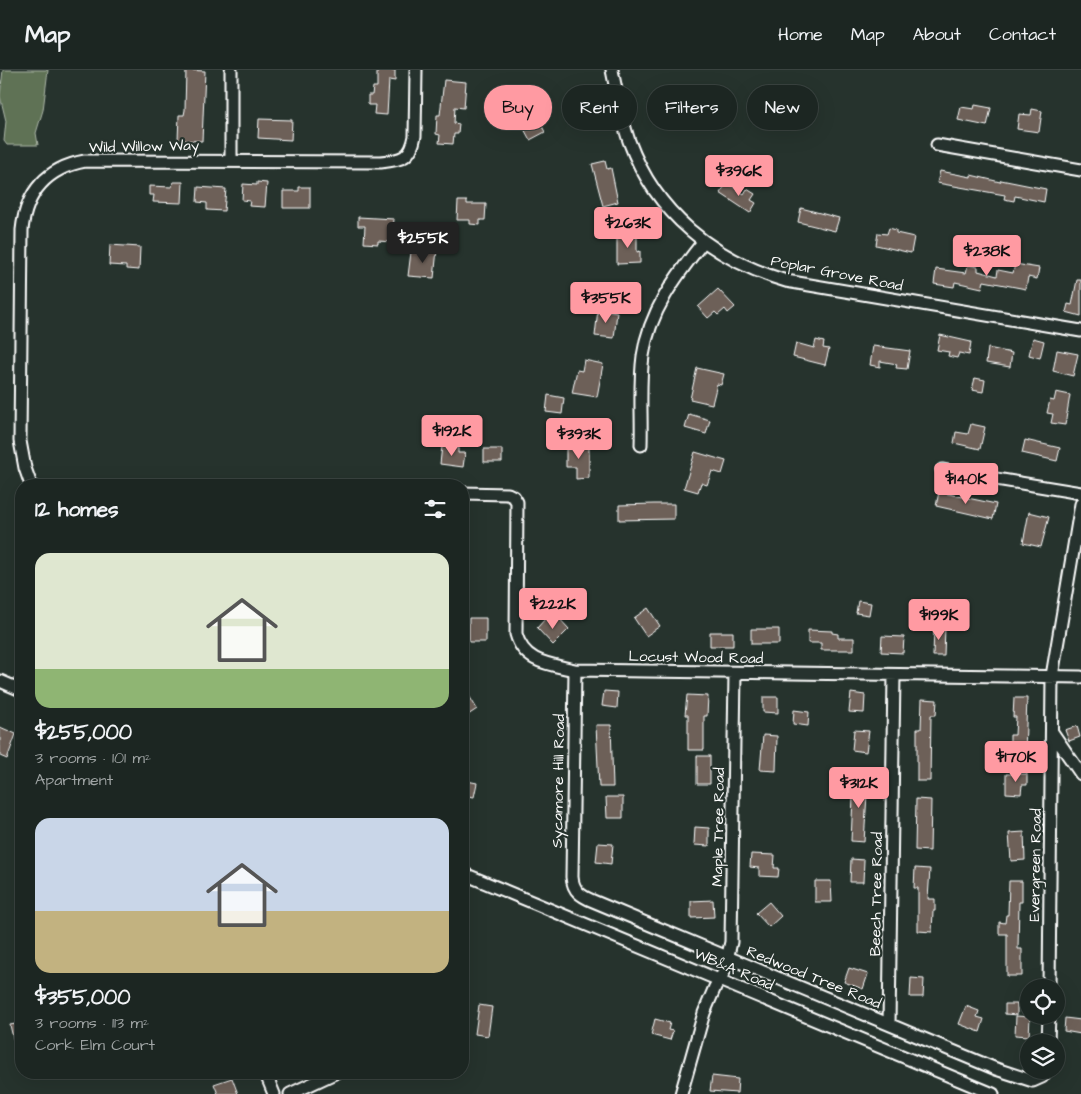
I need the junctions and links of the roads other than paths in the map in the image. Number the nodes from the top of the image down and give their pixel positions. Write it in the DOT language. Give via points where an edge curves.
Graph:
graph roads {
  1 [pos="232,70"];
  2 [pos="416,70"];
  3 [pos="612,70"];
  4 [pos="937,145"];
  5 [pos="231,160"];
  6 [pos="1081,170"];
  7 [pos="703,242"];
  8 [pos="1081,331"];
  9 [pos="641,445"];
  10 [pos="942,470"];
  11 [pos="29,479"];
  12 [pos="1081,492"];
  13 [pos="469,493"];
  14 [pos="1081,504"];
  15 [pos="575,670"];
  16 [pos="735,673"];
  17 [pos="894,675"];
  18 [pos="1052,676"];
  19 [pos="1081,676"];
  20 [pos="0,681"];
  21 [pos="15,687"];
  22 [pos="1052,732"];
  23 [pos="1081,774"];
  24 [pos="469,876"];
  25 [pos="576,891"];
  26 [pos="728,958"];
  27 [pos="1049,979"];
  28 [pos="720,980"];
  29 [pos="889,1024"];
  30 [pos="1020,1078"];
  31 [pos="268,1079"];
  32 [pos="323,1079"];
  33 [pos="1024,1079"];
  34 [pos="1036,1079"];
  35 [pos="274,1094"];
  36 [pos="290,1094"];
  37 [pos="681,1094"];
  38 [pos="993,1094"];
  1 -- 5 [label="street"];
  2 -- 5 [label="street, Wild Willow Way" via="415,136 404,158 381,162"];
  3 -- 7 [label="street, Poplar Grove Road" via="629,141 640,165 664,202"];
  4 -- 6 [label="street"];
  5 -- 11 [label="street, Wild Willow Way" via="71,163 60,168 33,192 22,230 20,420 22,454"];
  7 -- 8 [label="street, Poplar Grove Road" via="751,269 786,281"];
  7 -- 9 [label="street" via="669,287 653,318 643,356"];
  10 -- 12 [label="street"];
  13 -- 15 [label="street, Locust Wood Road" via="508,494 517,502 515,615 518,643 532,658"];
  14 -- 18 [label="street, Evergreen Road"];
  15 -- 16 [label="street, Locust Wood Road"];
  15 -- 25 [label="street, Sycamore Hill Road" via="572,877"];
  16 -- 17 [label="street, Locust Wood Road"];
  16 -- 26 [label="street, Maple Tree Road" via="731,942"];
  17 -- 18 [label="street, Locust Wood Road"];
  17 -- 29 [label="street, Beech Tree Road"];
  18 -- 19 [label="street, Locust Wood Road"];
  18 -- 22 [label="street, Evergreen Road"];
  20 -- 21 [label="street"];
  22 -- 23 [label="street"];
  22 -- 27 [label="street, Evergreen Road"];
  24 -- 28 [label="street, WB&A Road"];
  25 -- 26 [label="street, Redwood Tree Road"];
  26 -- 28 [label="street, Maple Tree Road"];
  26 -- 29 [label="street, Redwood Tree Road"];
  28 -- 37 [label="street, Maple Tree Road" via="704,1013"];
  28 -- 38 [label="street, WB&A Road"];
  29 -- 30 [label="street, Redwood Tree Road"];
  31 -- 35 [label="street"];
  32 -- 36 [label="street"];
  33 -- 34 [label="street, Redwood Tree Road"];
}
